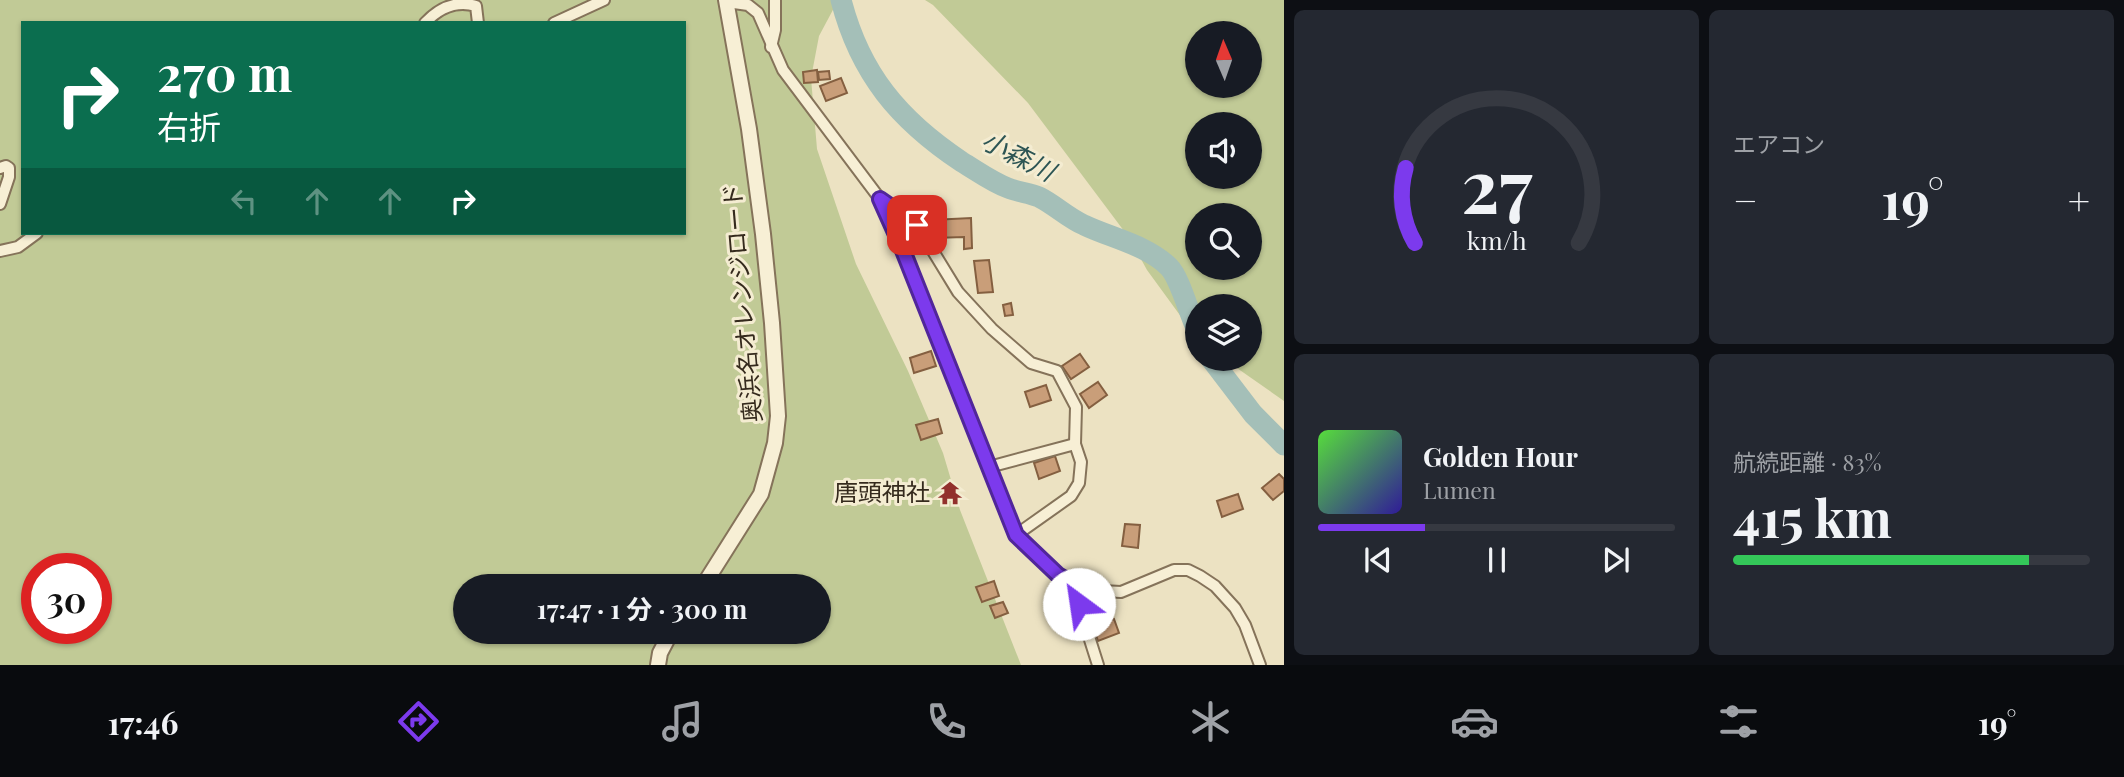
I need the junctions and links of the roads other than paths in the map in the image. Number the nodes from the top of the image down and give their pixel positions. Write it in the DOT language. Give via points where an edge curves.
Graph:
graph roads {
  1 [pos="604,0"];
  2 [pos="775,0"];
  3 [pos="727,1"];
  4 [pos="427,21"];
  5 [pos="478,21"];
  6 [pos="558,21"];
  7 [pos="771,47"];
  8 [pos="0,168"];
  9 [pos="880,199"];
  10 [pos="0,204"];
  11 [pos="34,235"];
  12 [pos="0,251"];
  13 [pos="1075,444"];
  14 [pos="989,467"];
  15 [pos="1016,535"];
  16 [pos="711,574"];
  17 [pos="1079,587"];
  18 [pos="665,644"];
  19 [pos="657,665"];
  20 [pos="1097,665"];
  21 [pos="1260,665"];
  1 -- 6 [label="street"];
  2 -- 7 [label="street"];
  3 -- 7 [label="street" via="748,5 758,13"];
  3 -- 16 [label="street, 奥浜名オレンジロード" via="763,234 778,416 761,494"];
  4 -- 5 [label="street" via="446,4 461,1 476,6"];
  7 -- 9 [label="street" via="783,70"];
  8 -- 10 [label="street" via="9,168"];
  9 -- 13 [label="street" via="917,225 958,292 992,329 1031,363 1057,372 1076,407"];
  9 -- 14 [label="street"];
  11 -- 12 [label="street" via="18,247"];
  13 -- 14 [label="street"];
  13 -- 15 [label="street" via="1081,472 1071,496"];
  14 -- 15 [label="street"];
  15 -- 17 [label="street" via="1058,575"];
  17 -- 20 [label="street" via="1079,604"];
  17 -- 21 [label="street" via="1121,592 1174,570 1188,570 1215,586 1235,608"];
  18 -- 19 [label="street"];
}
